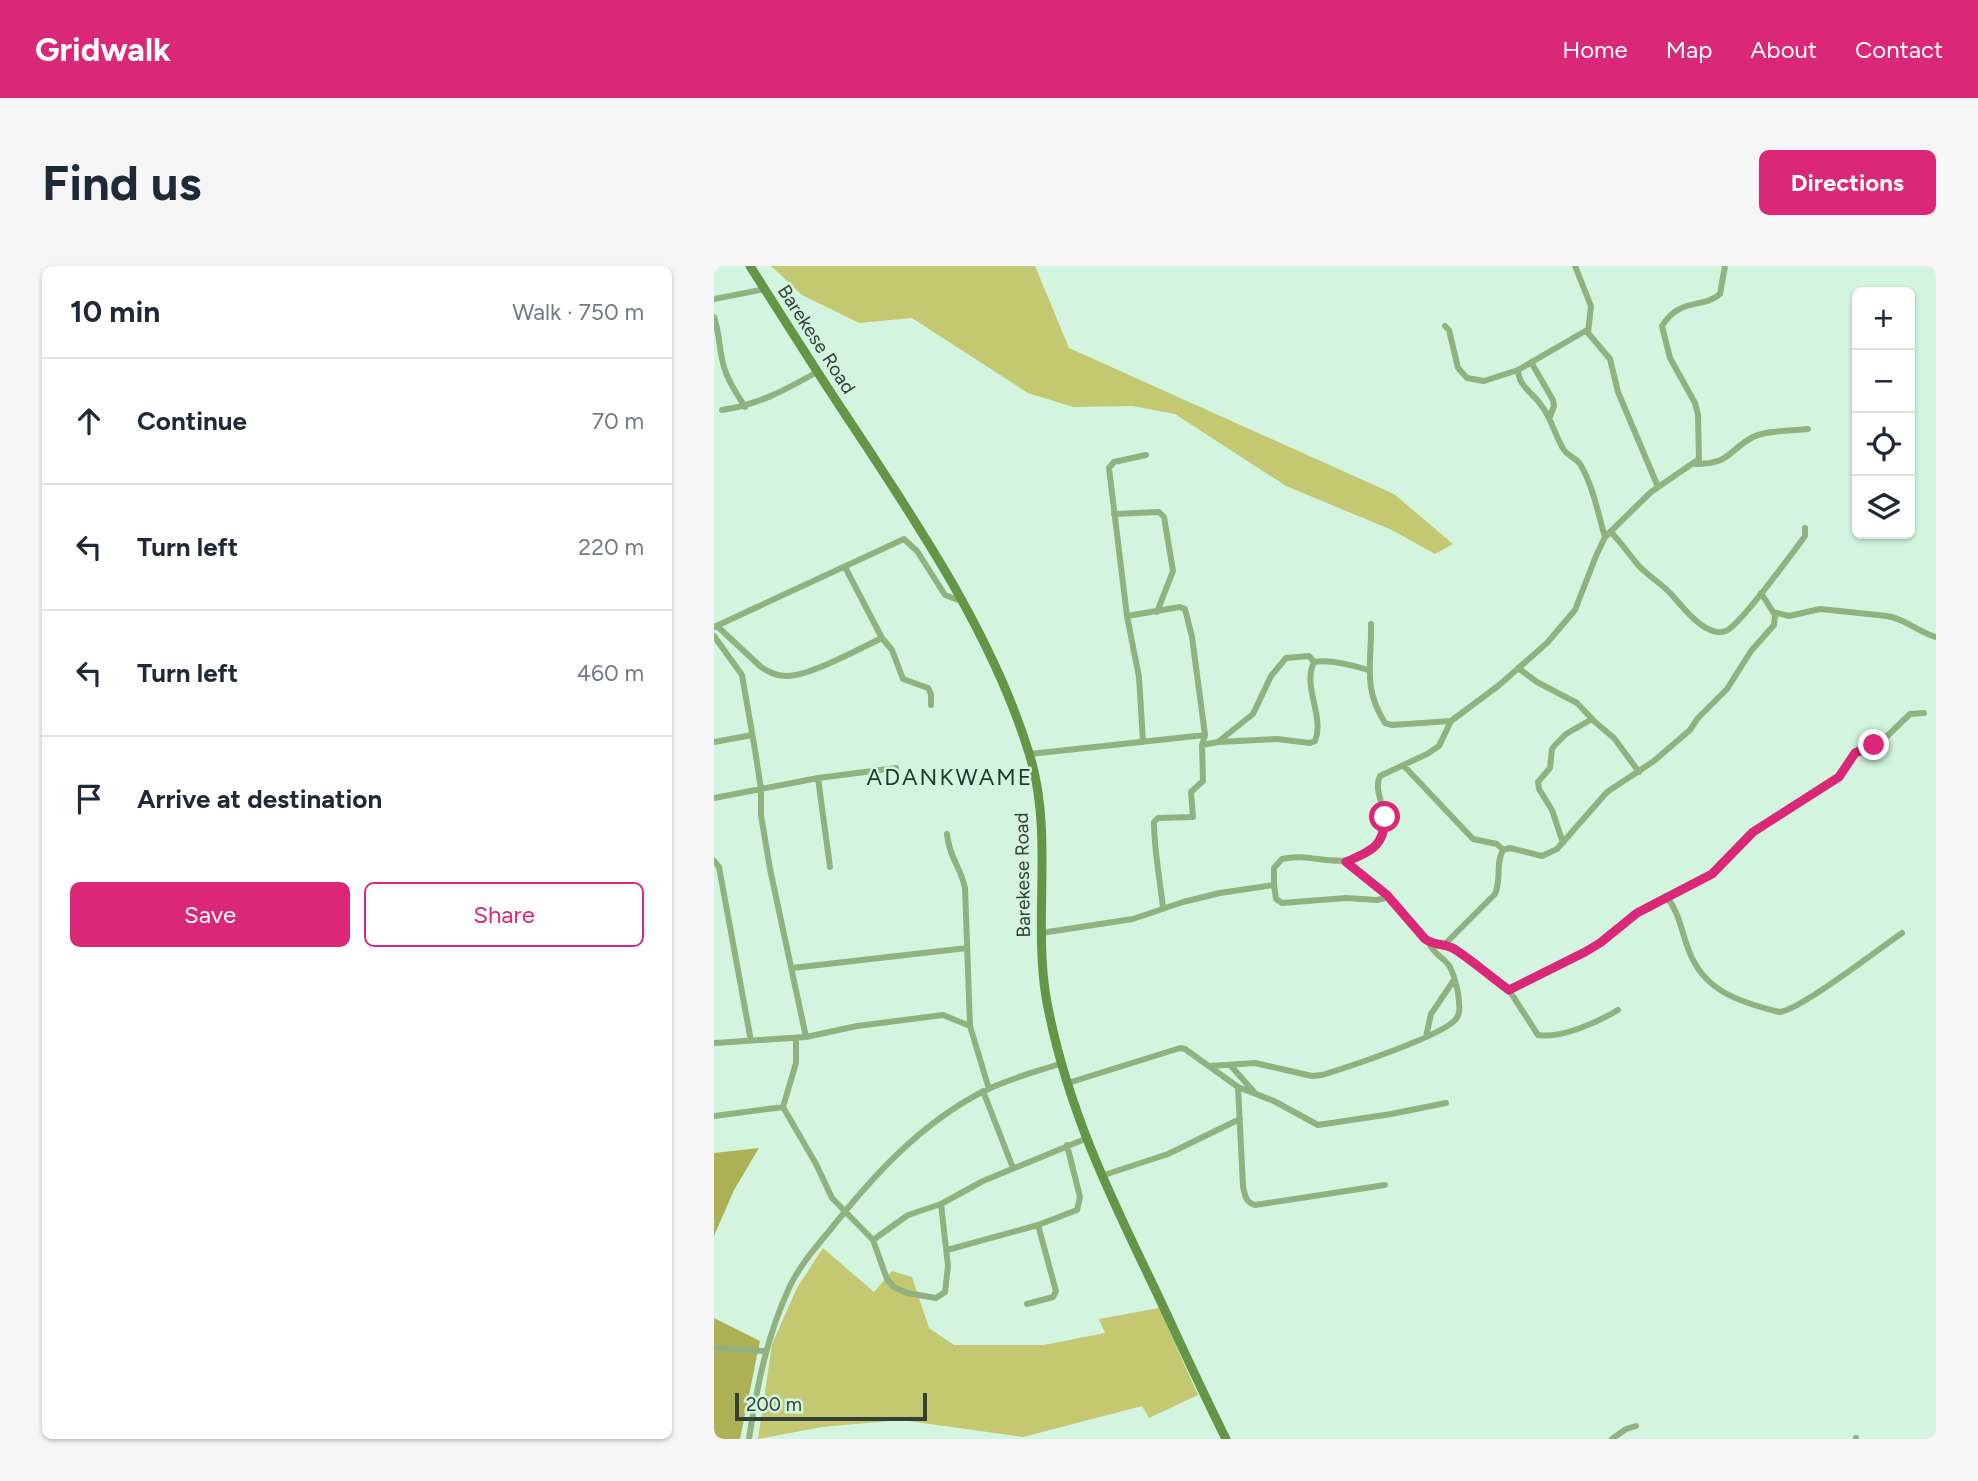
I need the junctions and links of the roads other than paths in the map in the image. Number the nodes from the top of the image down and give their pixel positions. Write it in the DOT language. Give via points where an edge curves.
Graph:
graph roads {
  1 [pos="750,266"];
  2 [pos="1575,266"];
  3 [pos="1724,266"];
  4 [pos="765,289"];
  5 [pos="714,299"];
  6 [pos="714,317"];
  7 [pos="1445,326"];
  8 [pos="1587,330"];
  9 [pos="1531,362"];
  10 [pos="1518,370"];
  11 [pos="817,372"];
  12 [pos="745,407"];
  13 [pos="722,410"];
  14 [pos="1550,417"];
  15 [pos="1808,429"];
  16 [pos="1146,455"];
  17 [pos="1695,464"];
  18 [pos="1658,487"];
  19 [pos="1114,514"];
  20 [pos="1805,528"];
  21 [pos="1608,535"];
  22 [pos="845,567"];
  23 [pos="1760,593"];
  24 [pos="961,601"];
  25 [pos="1157,612"];
  26 [pos="1773,612"];
  27 [pos="1127,616"];
  28 [pos="1371,624"];
  29 [pos="715,626"];
  30 [pos="714,636"];
  31 [pos="1936,636"];
  32 [pos="882,638"];
  33 [pos="1314,662"];
  34 [pos="1518,668"];
  35 [pos="1368,670"];
  36 [pos="931,705"];
  37 [pos="1924,713"];
  38 [pos="1592,719"];
  39 [pos="1451,721"];
  40 [pos="752,735"];
  41 [pos="1205,735"];
  42 [pos="714,742"];
  43 [pos="1143,742"];
  44 [pos="1218,742"];
  45 [pos="1202,745"];
  46 [pos="1030,754"];
  47 [pos="1404,766"];
  48 [pos="896,768"];
  49 [pos="1639,772"];
  50 [pos="818,778"];
  51 [pos="761,789"];
  52 [pos="714,798"];
  53 [pos="947,834"];
  54 [pos="1563,843"];
  55 [pos="1503,850"];
  56 [pos="714,862"];
  57 [pos="1346,862"];
  58 [pos="830,867"];
  59 [pos="1274,885"];
  60 [pos="1666,896"];
  61 [pos="1389,897"];
  62 [pos="1163,908"];
  63 [pos="1041,933"];
  64 [pos="1902,933"];
  65 [pos="1429,943"];
  66 [pos="1445,944"];
  67 [pos="967,948"];
  68 [pos="792,968"];
  69 [pos="1454,980"];
  70 [pos="1509,990"];
  71 [pos="1618,1010"];
  72 [pos="970,1026"];
  73 [pos="806,1037"];
  74 [pos="1426,1037"];
  75 [pos="796,1038"];
  76 [pos="751,1041"];
  77 [pos="714,1043"];
  78 [pos="1062,1063"];
  79 [pos="1209,1066"];
  80 [pos="1231,1066"];
  81 [pos="1068,1083"];
  82 [pos="1238,1087"];
  83 [pos="986,1090"];
  84 [pos="1255,1093"];
  85 [pos="1446,1102"];
  86 [pos="783,1107"];
  87 [pos="714,1116"];
  88 [pos="1240,1119"];
  89 [pos="1086,1139"];
  90 [pos="1067,1144"];
  91 [pos="1013,1168"];
  92 [pos="1101,1176"];
  93 [pos="1385,1185"];
  94 [pos="941,1204"];
  95 [pos="845,1211"];
  96 [pos="1038,1225"];
  97 [pos="873,1240"];
  98 [pos="947,1250"];
  99 [pos="1027,1304"];
  100 [pos="714,1348"];
  101 [pos="765,1351"];
  102 [pos="1636,1426"];
  103 [pos="749,1439"];
  104 [pos="1226,1439"];
  105 [pos="1612,1439"];
  1 -- 4 [label="main road, Barekese Road"];
  2 -- 8 [label="street" via="1591,306"];
  3 -- 17 [label="street" via="1720,294 1688,304 1662,326 1670,358 1698,415 1699,457"];
  4 -- 5 [label="street"];
  4 -- 11 [label="main road, Barekese Road"];
  6 -- 12 [label="street" via="723,364"];
  7 -- 10 [label="street" via="1458,368 1467,379 1484,381"];
  8 -- 9 [label="street"];
  8 -- 18 [label="street" via="1610,359 1618,392"];
  9 -- 10 [label="street"];
  9 -- 14 [label="street" via="1553,400"];
  10 -- 14 [label="street" via="1519,381"];
  11 -- 12 [label="street"];
  11 -- 24 [label="main road, Barekese Road"];
  12 -- 13 [label="street"];
  14 -- 21 [label="street" via="1565,453 1579,462 1586,476"];
  15 -- 17 [label="street" via="1756,436 1726,458"];
  16 -- 19 [label="street" via="1110,465"];
  17 -- 18 [label="street"];
  18 -- 21 [label="street"];
  19 -- 25 [label="street" via="1158,512 1164,517 1173,571"];
  19 -- 27 [label="street"];
  20 -- 23 [label="street" via="1805,536"];
  21 -- 23 [label="street" via="1622,542 1638,565 1714,632 1735,624"];
  21 -- 34 [label="street" via="1595,556 1576,610"];
  22 -- 24 [label="street" via="904,539 945,595"];
  22 -- 29 [label="street"];
  22 -- 32 [label="street"];
  23 -- 26 [label="street"];
  24 -- 46 [label="main road, Barekese Road"];
  25 -- 27 [label="street"];
  25 -- 41 [label="street" via="1185,609"];
  26 -- 31 [label="street" via="1789,616 1820,609 1887,616"];
  26 -- 49 [label="street" via="1774,625 1727,688 1690,730"];
  27 -- 43 [label="street" via="1139,677"];
  28 -- 35 [label="street"];
  29 -- 32 [label="street" via="761,667 784,676 831,663"];
  30 -- 40 [label="street" via="742,675"];
  32 -- 36 [label="street" via="892,650 902,679 928,688"];
  33 -- 35 [label="street"];
  33 -- 44 [label="street" via="1309,656 1283,659 1253,715"];
  33 -- 44 [label="street" via="1315,741"];
  34 -- 38 [label="street" via="1577,703"];
  34 -- 39 [label="street"];
  35 -- 39 [label="street" via="1372,695 1385,723"];
  37 -- 60 [label="street" via="1910,714 1880,742 1855,753 1839,777 1753,832 1712,874"];
  38 -- 49 [label="street" via="1614,738"];
  38 -- 54 [label="street" via="1556,744 1550,768 1538,782"];
  39 -- 47 [label="street" via="1439,746"];
  40 -- 42 [label="street"];
  40 -- 51 [label="street"];
  41 -- 43 [label="street"];
  41 -- 45 [label="street"];
  43 -- 46 [label="street"];
  44 -- 45 [label="street"];
  45 -- 62 [label="street" via="1203,781 1192,790 1193,817 1154,822"];
  46 -- 63 [label="main road, Barekese Road" via="1040,817"];
  47 -- 55 [label="street" via="1472,839 1497,844"];
  47 -- 57 [label="street" via="1378,780 1385,817 1382,839"];
  48 -- 50 [label="street"];
  49 -- 54 [label="street" via="1607,792"];
  50 -- 51 [label="street"];
  50 -- 58 [label="street"];
  51 -- 52 [label="street"];
  51 -- 68 [label="street" via="770,869"];
  53 -- 67 [label="street" via="952,859 964,880"];
  54 -- 55 [label="street" via="1542,856"];
  55 -- 66 [label="street" via="1494,894"];
  56 -- 76 [label="street" via="729,912"];
  57 -- 59 [label="street" via="1282,859 1274,868"];
  57 -- 61 [label="street"];
  59 -- 61 [label="street" via="1276,899 1282,903"];
  59 -- 62 [label="street"];
  60 -- 64 [label="street" via="1706,981 1725,993 1779,1012 1787,1012"];
  60 -- 70 [label="street" via="1600,943"];
  61 -- 65 [label="street"];
  62 -- 63 [label="street" via="1133,919"];
  63 -- 78 [label="main road, Barekese Road" via="1046,993"];
  65 -- 66 [label="street"];
  65 -- 69 [label="street" via="1450,967"];
  66 -- 70 [label="street"];
  67 -- 68 [label="street"];
  67 -- 72 [label="street"];
  68 -- 73 [label="street"];
  69 -- 74 [label="street" via="1431,1014"];
  69 -- 74 [label="street" via="1460,1012"];
  70 -- 71 [label="street" via="1538,1035 1585,1026"];
  72 -- 73 [label="street" via="943,1014"];
  72 -- 83 [label="street"];
  73 -- 75 [label="street"];
  74 -- 80 [label="street" via="1322,1075 1255,1063"];
  75 -- 76 [label="street"];
  75 -- 86 [label="street" via="796,1063"];
  76 -- 77 [label="street"];
  78 -- 81 [label="main road, Barekese Road"];
  78 -- 83 [label="street"];
  79 -- 80 [label="street"];
  79 -- 81 [label="street" via="1180,1048"];
  79 -- 82 [label="street"];
  80 -- 84 [label="street"];
  81 -- 89 [label="main road, Barekese Road"];
  82 -- 84 [label="street"];
  82 -- 88 [label="street"];
  83 -- 91 [label="street"];
  83 -- 95 [label="street" via="914,1138"];
  84 -- 85 [label="street" via="1310,1122 1327,1125"];
  86 -- 87 [label="street"];
  86 -- 95 [label="street" via="832,1198"];
  88 -- 92 [label="street" via="1168,1154"];
  88 -- 93 [label="street" via="1243,1186 1250,1203"];
  89 -- 90 [label="street"];
  89 -- 92 [label="main road, Barekese Road"];
  90 -- 91 [label="street"];
  90 -- 96 [label="street" via="1080,1206"];
  91 -- 94 [label="street"];
  92 -- 104 [label="main road, Barekese Road"];
  94 -- 97 [label="street" via="908,1215"];
  94 -- 98 [label="street"];
  95 -- 97 [label="street"];
  95 -- 101 [label="street" via="791,1284"];
  96 -- 98 [label="street"];
  96 -- 99 [label="street" via="1056,1291 1053,1297"];
  97 -- 98 [label="street" via="894,1287 936,1298 946,1288"];
  100 -- 101 [label="street"];
  101 -- 103 [label="street"];
  102 -- 105 [label="street"];
}
